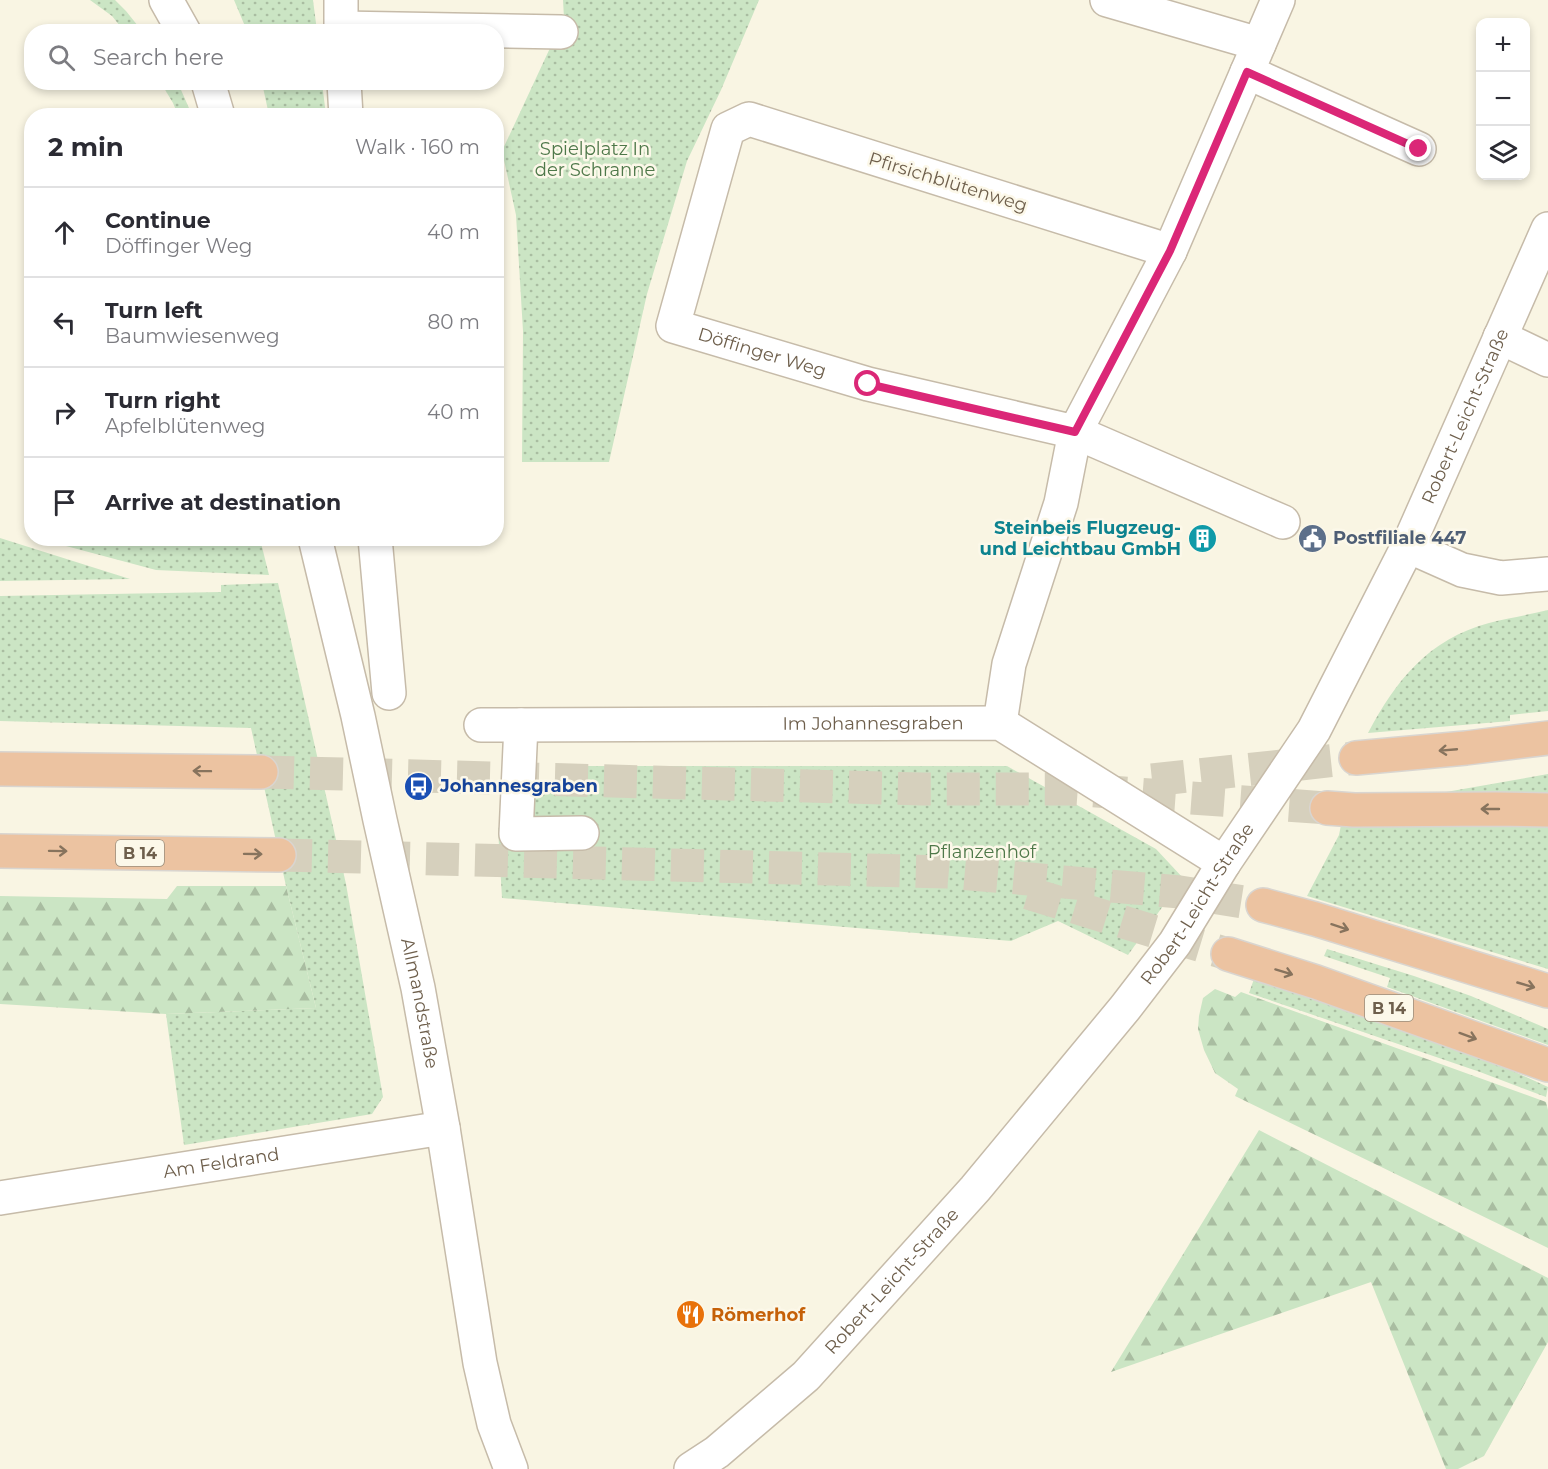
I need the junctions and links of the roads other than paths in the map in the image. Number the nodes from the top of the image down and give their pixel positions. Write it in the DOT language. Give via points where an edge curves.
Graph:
graph roads {
  1 [pos="166,0"];
  2 [pos="1107,0"];
  3 [pos="1278,0"];
  4 [pos="341,20"];
  5 [pos="180,24"];
  6 [pos="414,24"];
  7 [pos="504,29"];
  8 [pos="561,32"];
  9 [pos="1253,58"];
  10 [pos="210,90"];
  11 [pos="344,90"];
  12 [pos="216,108"];
  13 [pos="346,108"];
  14 [pos="728,129"];
  15 [pos="1419,149"];
  16 [pos="1545,242"];
  17 [pos="1170,251"];
  18 [pos="1500,337"];
  19 [pos="1548,360"];
  20 [pos="1075,432"];
  21 [pos="1283,522"];
  22 [pos="317,546"];
  23 [pos="376,546"];
  24 [pos="1408,546"];
  25 [pos="1548,574"];
  26 [pos="389,693"];
  27 [pos="1000,723"];
  28 [pos="481,724"];
  29 [pos="521,725"];
  30 [pos="1548,738"];
  31 [pos="1356,758"];
  32 [pos="0,769"];
  33 [pos="261,772"];
  34 [pos="1327,808"];
  35 [pos="1548,810"];
  36 [pos="582,833"];
  37 [pos="0,850"];
  38 [pos="279,855"];
  39 [pos="1224,863"];
  40 [pos="1263,905"];
  41 [pos="1228,954"];
  42 [pos="1548,991"];
  43 [pos="1548,1065"];
  44 [pos="443,1128"];
  45 [pos="0,1198"];
  46 [pos="511,1469"];
  47 [pos="691,1469"];
  1 -- 5 [label="street"];
  2 -- 9 [label="street"];
  3 -- 9 [label="street"];
  4 -- 6 [label="street"];
  7 -- 8 [label="street"];
  9 -- 15 [label="street"];
  9 -- 17 [label="street"];
  10 -- 12 [label="street"];
  11 -- 13 [label="street"];
  14 -- 17 [label="street, Pfirsichblütenweg" via="749,120"];
  14 -- 20 [label="street, Döffinger Weg" via="674,326 868,384"];
  16 -- 18 [label="street, Robert-Leicht-Straße"];
  17 -- 20 [label="street"];
  18 -- 19 [label="street"];
  18 -- 24 [label="street, Robert-Leicht-Straße"];
  20 -- 21 [label="street, Döffinger Weg"];
  20 -- 27 [label="street" via="1061,503 1009,664"];
  22 -- 44 [label="street, Allmandstraße" via="418,988"];
  23 -- 26 [label="street"];
  24 -- 25 [label="street" via="1462,570 1491,576"];
  24 -- 39 [label="street, Robert-Leicht-Straße" via="1314,730"];
  27 -- 29 [label="street, Im Johannesgraben"];
  27 -- 39 [label="street"];
  28 -- 29 [label="street, Im Johannesgraben"];
  29 -- 36 [label="street" via="516,834"];
  30 -- 31 [label="highway, one-way"];
  33 -- 32 [label="highway, one-way"];
  35 -- 34 [label="highway, one-way"];
  37 -- 38 [label="highway, B 14, one-way"];
  39 -- 47 [label="street, Robert-Leicht-Straße" via="1175,943 975,1189 806,1376 717,1452"];
  40 -- 42 [label="highway, one-way"];
  41 -- 43 [label="highway, B 14, one-way"];
  44 -- 45 [label="street, Am Feldrand"];
  44 -- 46 [label="street, Allmandstraße" via="480,1363 494,1424"];
}
